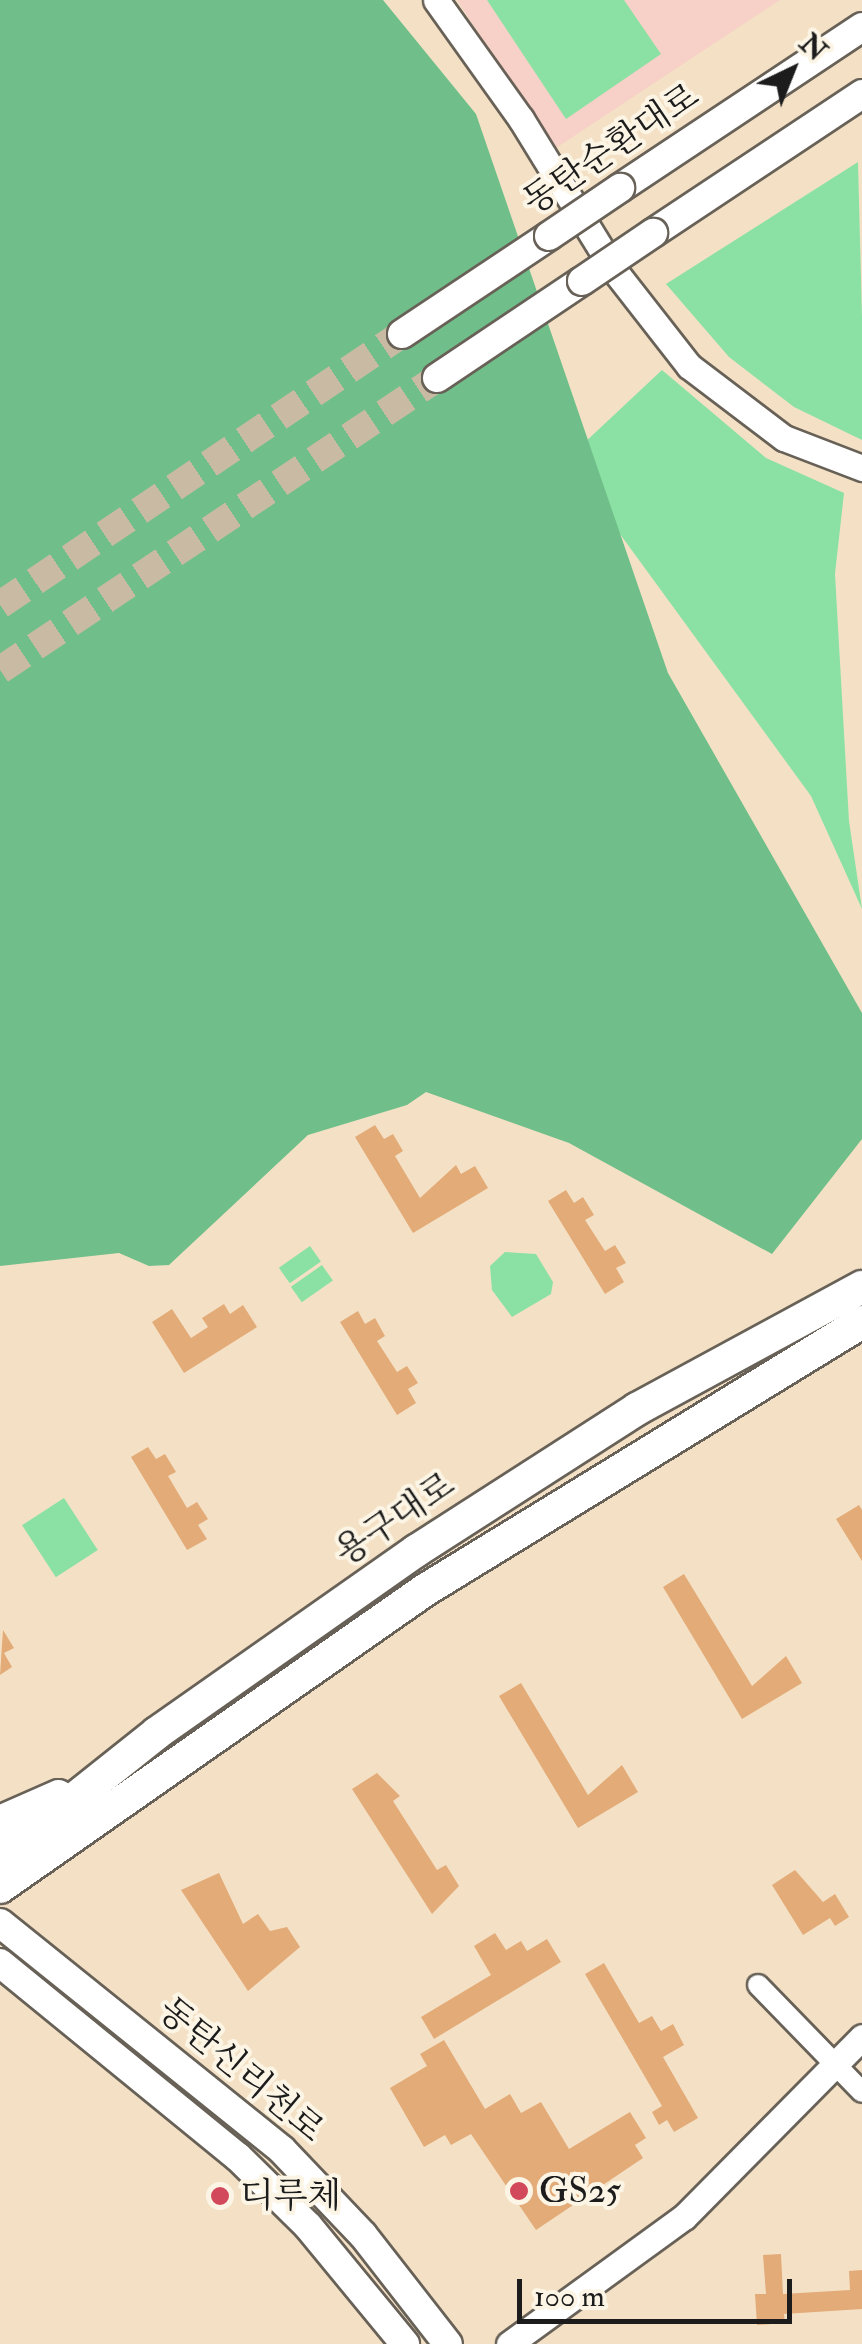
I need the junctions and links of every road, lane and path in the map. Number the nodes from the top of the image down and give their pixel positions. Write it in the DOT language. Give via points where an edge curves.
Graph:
graph roads {
  1 [pos="436,0"];
  2 [pos="862,27"];
  3 [pos="862,94"];
  4 [pos="402,334"];
  5 [pos="437,378"];
  6 [pos="855,466"];
  7 [pos="862,1287"];
  8 [pos="862,1322"];
  9 [pos="107,1790"];
  10 [pos="18,1852"];
  11 [pos="0,1887"];
  12 [pos="0,1908"];
  13 [pos="0,1923"];
  14 [pos="0,1964"];
  15 [pos="758,1985"];
  16 [pos="862,2037"];
  17 [pos="835,2068"];
  18 [pos="862,2092"];
  19 [pos="406,2344"];
  20 [pos="448,2344"];
  21 [pos="509,2344"];
  1 -- 6 [label="street" via="521,119 614,270 689,366 784,438"];
  2 -- 4 [label="main road, 동탄순환대로, bridge"];
  3 -- 5 [label="main road, bridge"];
  7 -- 9 [label="highway, 용구대로" via="636,1409 416,1551"];
  8 -- 9 [label="highway, 용구대로"];
  9 -- 10 [label="highway, 용구대로"];
  9 -- 10 [label="highway"];
  10 -- 11 [label="highway, 용구대로"];
  10 -- 12 [label="highway"];
  13 -- 20 [label="main road, 동탄신리천로" via="282,2150 362,2234"];
  14 -- 19 [label="main road, 동탄신리천로" via="238,2157 308,2226"];
  15 -- 17 [label="street"];
  16 -- 17 [label="street"];
  17 -- 18 [label="street"];
  17 -- 21 [label="street" via="684,2217"];
}
